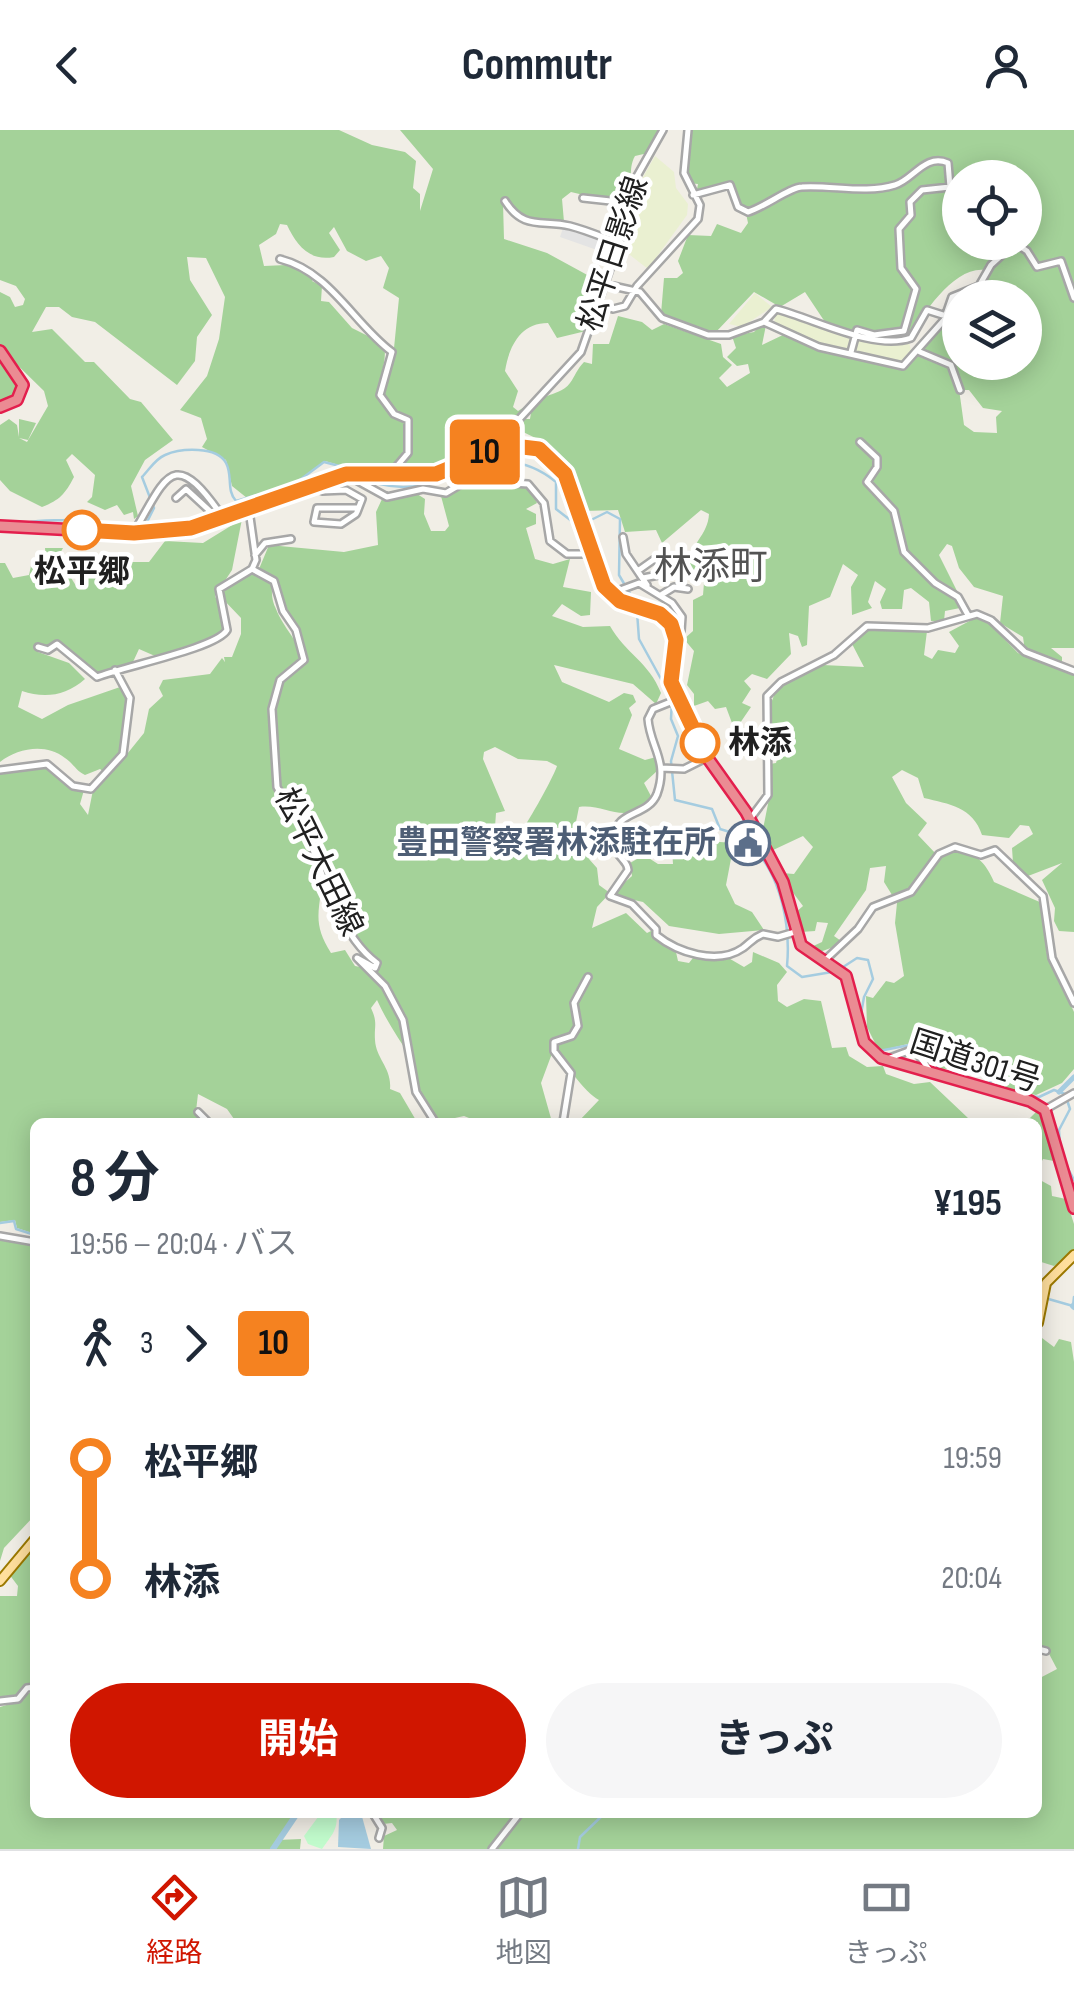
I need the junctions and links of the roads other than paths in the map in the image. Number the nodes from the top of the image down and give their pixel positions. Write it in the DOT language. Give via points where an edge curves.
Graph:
graph roads {
  1 [pos="663,130"];
  2 [pos="688,130"];
  3 [pos="692,195"];
  4 [pos="583,198"];
  5 [pos="504,201"];
  6 [pos="629,203"];
  7 [pos="618,243"];
  8 [pos="280,259"];
  9 [pos="982,280"];
  10 [pos="604,284"];
  11 [pos="635,290"];
  12 [pos="1074,298"];
  13 [pos="598,304"];
  14 [pos="942,315"];
  15 [pos="942,320"];
  16 [pos="764,322"];
  17 [pos="855,335"];
  18 [pos="0,351"];
  19 [pos="920,352"];
  20 [pos="851,354"];
  21 [pos="960,390"];
  22 [pos="0,407"];
  23 [pos="860,442"];
  24 [pos="480,455"];
  25 [pos="353,473"];
  26 [pos="392,473"];
  27 [pos="464,474"];
  28 [pos="318,482"];
  29 [pos="176,498"];
  30 [pos="358,508"];
  31 [pos="249,510"];
  32 [pos="222,517"];
  33 [pos="2,526"];
  34 [pos="134,533"];
  35 [pos="623,537"];
  36 [pos="0,538"];
  37 [pos="291,538"];
  38 [pos="590,554"];
  39 [pos="255,555"];
  40 [pos="656,558"];
  41 [pos="684,558"];
  42 [pos="252,570"];
  43 [pos="639,570"];
  44 [pos="642,578"];
  45 [pos="648,587"];
  46 [pos="688,589"];
  47 [pos="611,594"];
  48 [pos="661,596"];
  49 [pos="968,615"];
  50 [pos="676,635"];
  51 [pos="38,647"];
  52 [pos="115,670"];
  53 [pos="1074,670"];
  54 [pos="673,700"];
  55 [pos="708,758"];
  56 [pos="668,769"];
  57 [pos="0,770"];
  58 [pos="750,819"];
  59 [pos="795,932"];
  60 [pos="824,961"];
  61 [pos="588,977"];
  62 [pos="1074,1003"];
  63 [pos="886,1060"];
  64 [pos="930,1074"];
  65 [pos="1073,1094"];
  66 [pos="1045,1110"];
  67 [pos="198,1112"];
  68 [pos="204,1118"];
  69 [pos="432,1118"];
  70 [pos="564,1118"];
  71 [pos="1069,1179"];
  72 [pos="1074,1208"];
  73 [pos="0,1236"];
  74 [pos="30,1241"];
  75 [pos="1074,1255"];
  76 [pos="1042,1297"];
  77 [pos="30,1545"];
  78 [pos="0,1581"];
  79 [pos="1042,1650"];
  80 [pos="1046,1651"];
  81 [pos="30,1688"];
  82 [pos="0,1701"];
  83 [pos="376,1818"];
  84 [pos="516,1818"];
  85 [pos="379,1838"];
  86 [pos="492,1849"];
  1 -- 6 [label="street, 松平日影線" via="636,176"];
  2 -- 3 [label="street" via="684,167"];
  3 -- 11 [label="street" via="700,204 698,219"];
  3 -- 17 [label="street" via="730,185 738,207 748,212 794,188 895,185 914,169 948,164 950,187 919,192 899,229 901,268 916,288 902,332"];
  4 -- 6 [label="street"];
  5 -- 7 [label="street" via="536,226 570,226"];
  6 -- 7 [label="street, 松平日影線"];
  7 -- 10 [label="street, 松平日影線"];
  8 -- 26 [label="street" via="324,280 392,352 381,399 408,425 408,457"];
  9 -- 12 [label="street" via="1015,244 1037,267 1061,261"];
  10 -- 11 [label="street"];
  10 -- 13 [label="street, 松平日影線"];
  11 -- 13 [label="street" via="619,308"];
  11 -- 16 [label="street" via="662,318 708,335 729,336"];
  13 -- 24 [label="street, 松平日影線" via="581,352 510,429 480,443"];
  14 -- 17 [label="street" via="927,310 910,340"];
  15 -- 19 [label="street"];
  16 -- 17 [label="street" via="776,309"];
  16 -- 20 [label="street"];
  17 -- 20 [label="street"];
  18 -- 22 [label="highway" via="23,385 17,400"];
  19 -- 20 [label="street" via="903,366"];
  19 -- 21 [label="street" via="951,365"];
  23 -- 49 [label="street" via="877,458 867,482 894,511 904,552 955,594"];
  24 -- 27 [label="highway"];
  24 -- 38 [label="highway" via="506,445 547,452 565,474"];
  25 -- 26 [label="highway"];
  25 -- 27 [label="street" via="387,497 422,489 446,493"];
  25 -- 28 [label="highway"];
  26 -- 27 [label="highway"];
  27 -- 38 [label="street" via="533,486 544,503 550,541 568,554"];
  28 -- 30 [label="street" via="323,492 346,490 362,498"];
  28 -- 31 [label="highway"];
  29 -- 32 [label="street" via="186,489"];
  30 -- 30 [label="street" via="341,524 314,522 315,509"];
  31 -- 32 [label="highway"];
  31 -- 39 [label="street"];
  32 -- 34 [label="highway"];
  32 -- 34 [label="street" via="190,478 177,475 158,484"];
  33 -- 34 [label="highway"];
  33 -- 36 [label="street"];
  35 -- 43 [label="street"];
  37 -- 39 [label="street" via="265,543"];
  38 -- 47 [label="highway"];
  39 -- 42 [label="street"];
  40 -- 43 [label="street"];
  41 -- 44 [label="street" via="670,573"];
  42 -- 52 [label="street" via="218,589 228,619 224,637"];
  42 -- 69 [label="street, 松平大田線" via="274,581 304,660 280,680 272,708 278,787 302,814 335,906 359,950 378,964 357,958 386,986 402,1017 416,1092"];
  43 -- 44 [label="street"];
  44 -- 45 [label="street"];
  45 -- 47 [label="street"];
  45 -- 48 [label="street"];
  46 -- 48 [label="street" via="674,587"];
  47 -- 50 [label="highway" via="664,617"];
  48 -- 50 [label="street" via="682,617"];
  49 -- 53 [label="street" via="986,617 1025,652"];
  49 -- 58 [label="street" via="928,628 866,626 830,658 775,686 766,701 768,795"];
  50 -- 54 [label="highway"];
  51 -- 52 [label="street" via="57,644 95,677"];
  52 -- 57 [label="street" via="130,698 124,754 91,789 69,784 46,764"];
  54 -- 55 [label="highway"];
  54 -- 56 [label="street" via="648,718"];
  55 -- 56 [label="street"];
  55 -- 58 [label="highway"];
  56 -- 59 [label="street" via="654,800 617,827 617,850 628,874 610,896 635,907 675,950 720,956 763,934"];
  58 -- 59 [label="highway" via="783,882"];
  59 -- 60 [label="highway, 国道301号"];
  60 -- 62 [label="street" via="872,907 911,892 939,854 955,847 981,855 995,850 1043,896 1052,958"];
  60 -- 63 [label="highway, 国道301号" via="851,986 864,1042"];
  61 -- 70 [label="street" via="574,1003 578,1026 554,1042 571,1073"];
  63 -- 64 [label="highway, 国道301号"];
  63 -- 64 [label="street" via="914,1049"];
  64 -- 66 [label="highway, 国道301号"];
  65 -- 66 [label="street"];
  66 -- 71 [label="highway, 国道301号"];
  67 -- 68 [label="street"];
  71 -- 72 [label="highway, 国道301号"];
  73 -- 74 [label="street"];
  75 -- 76 [label="main road" via="1053,1271"];
  77 -- 78 [label="main road"];
  79 -- 80 [label="street"];
  81 -- 82 [label="street" via="18,1699"];
  83 -- 85 [label="street"];
  84 -- 86 [label="street"];
}
